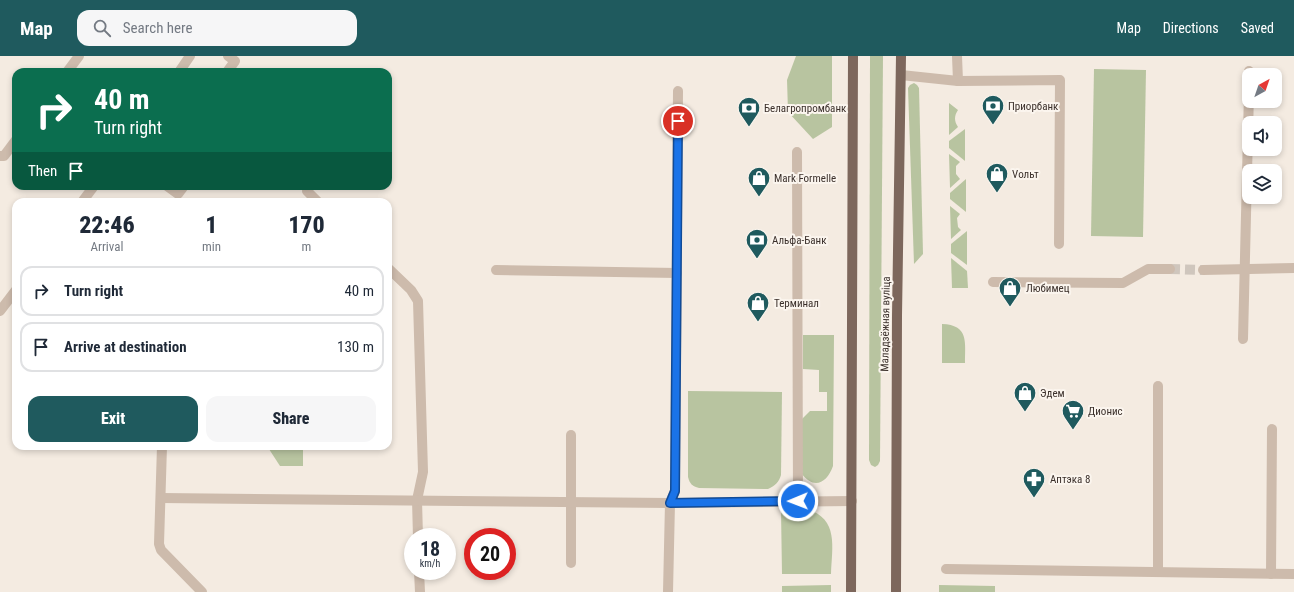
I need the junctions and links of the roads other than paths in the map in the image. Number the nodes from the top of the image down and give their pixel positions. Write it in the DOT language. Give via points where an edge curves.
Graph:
graph roads {
  1 [pos="79,56"];
  2 [pos="190,56"];
  3 [pos="228,56"];
  4 [pos="853,56"];
  5 [pos="901,56"];
  6 [pos="957,56"];
  7 [pos="70,68"];
  8 [pos="181,68"];
  9 [pos="230,68"];
  10 [pos="901,75"];
  11 [pos="958,81"];
  12 [pos="678,91"];
  13 [pos="1249,108"];
  14 [pos="12,145"];
  15 [pos="797,152"];
  16 [pos="0,156"];
  17 [pos="172,190"];
  18 [pos="181,190"];
  19 [pos="307,191"];
  20 [pos="314,198"];
  21 [pos="1059,244"];
  22 [pos="1245,268"];
  23 [pos="1294,268"];
  24 [pos="1170,269"];
  25 [pos="496,270"];
  26 [pos="1203,270"];
  27 [pos="392,272"];
  28 [pos="677,273"];
  29 [pos="993,282"];
  30 [pos="12,295"];
  31 [pos="0,311"];
  32 [pos="1243,339"];
  33 [pos="1158,386"];
  34 [pos="1272,429"];
  35 [pos="571,435"];
  36 [pos="162,450"];
  37 [pos="161,498"];
  38 [pos="417,500"];
  39 [pos="571,501"];
  40 [pos="798,501"];
  41 [pos="852,501"];
  42 [pos="670,503"];
  43 [pos="418,528"];
  44 [pos="571,563"];
  45 [pos="946,569"];
  46 [pos="1158,572"];
  47 [pos="1271,574"];
  48 [pos="1294,574"];
  49 [pos="419,580"];
  50 [pos="202,592"];
  51 [pos="420,592"];
  52 [pos="668,592"];
  53 [pos="851,592"];
  54 [pos="896,592"];
  1 -- 7 [label="lane"];
  2 -- 8 [label="lane"];
  3 -- 9 [label="lane" via="235,61"];
  4 -- 41 [label="main road"];
  5 -- 10 [label="main road, Маладзёжная вуліца"];
  6 -- 11 [label="lane"];
  10 -- 11 [label="lane"];
  10 -- 54 [label="main road, Маладзёжная вуліца"];
  11 -- 21 [label="lane" via="1060,80"];
  12 -- 28 [label="lane"];
  13 -- 22 [label="lane"];
  14 -- 16 [label="lane" via="4,156"];
  15 -- 40 [label="lane"];
  17 -- 18 [label="lane" via="178,194"];
  19 -- 20 [label="lane"];
  22 -- 23 [label="lane"];
  22 -- 26 [label="lane"];
  22 -- 32 [label="lane"];
  24 -- 29 [label="lane" via="1148,269 1123,283"];
  25 -- 28 [label="lane"];
  27 -- 38 [label="lane" via="412,290 418,301 424,472"];
  28 -- 42 [label="lane" via="675,491"];
  30 -- 31 [label="lane"];
  33 -- 46 [label="lane"];
  34 -- 47 [label="lane"];
  35 -- 39 [label="lane"];
  36 -- 37 [label="lane"];
  37 -- 38 [label="lane"];
  37 -- 50 [label="lane" via="161,550"];
  38 -- 39 [label="lane"];
  38 -- 43 [label="lane"];
  39 -- 42 [label="lane"];
  39 -- 44 [label="lane"];
  40 -- 41 [label="lane"];
  40 -- 42 [label="lane"];
  41 -- 53 [label="main road"];
  42 -- 52 [label="lane"];
  45 -- 46 [label="lane"];
  46 -- 47 [label="lane"];
  47 -- 48 [label="lane"];
  49 -- 51 [label="lane"];
}
